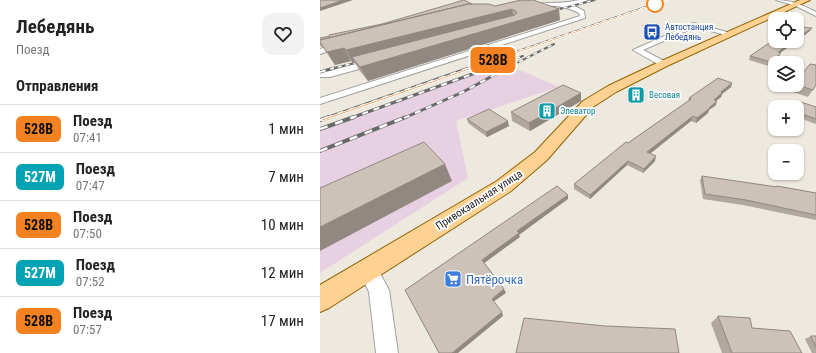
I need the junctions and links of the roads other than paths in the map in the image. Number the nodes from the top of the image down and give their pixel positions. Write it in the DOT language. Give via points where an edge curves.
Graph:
graph roads {
  1 [pos="585,0"];
  2 [pos="779,0"];
  3 [pos="802,2"];
  4 [pos="568,5"];
  5 [pos="519,8"];
  6 [pos="816,14"];
  7 [pos="730,34"];
  8 [pos="353,41"];
  9 [pos="320,52"];
  10 [pos="379,60"];
  11 [pos="663,64"];
  12 [pos="320,74"];
  13 [pos="320,101"];
  14 [pos="368,270"];
  15 [pos="320,299"];
  16 [pos="387,353"];
  1 -- 4 [label="street"];
  2 -- 3 [label="street"];
  3 -- 6 [label="street"];
  3 -- 7 [label="main road, Привокзальная улица"];
  4 -- 5 [label="street" via="541,4"];
  4 -- 13 [label="street" via="582,12 583,17"];
  7 -- 11 [label="main road, Привокзальная улица"];
  7 -- 11 [label="street" via="694,25 637,50"];
  8 -- 9 [label="street"];
  10 -- 12 [label="street" via="330,74"];
  11 -- 14 [label="main road, Привокзальная улица" via="588,104 524,171"];
  14 -- 15 [label="main road, Привокзальная улица"];
  14 -- 16 [label="street" via="379,290"];
}
